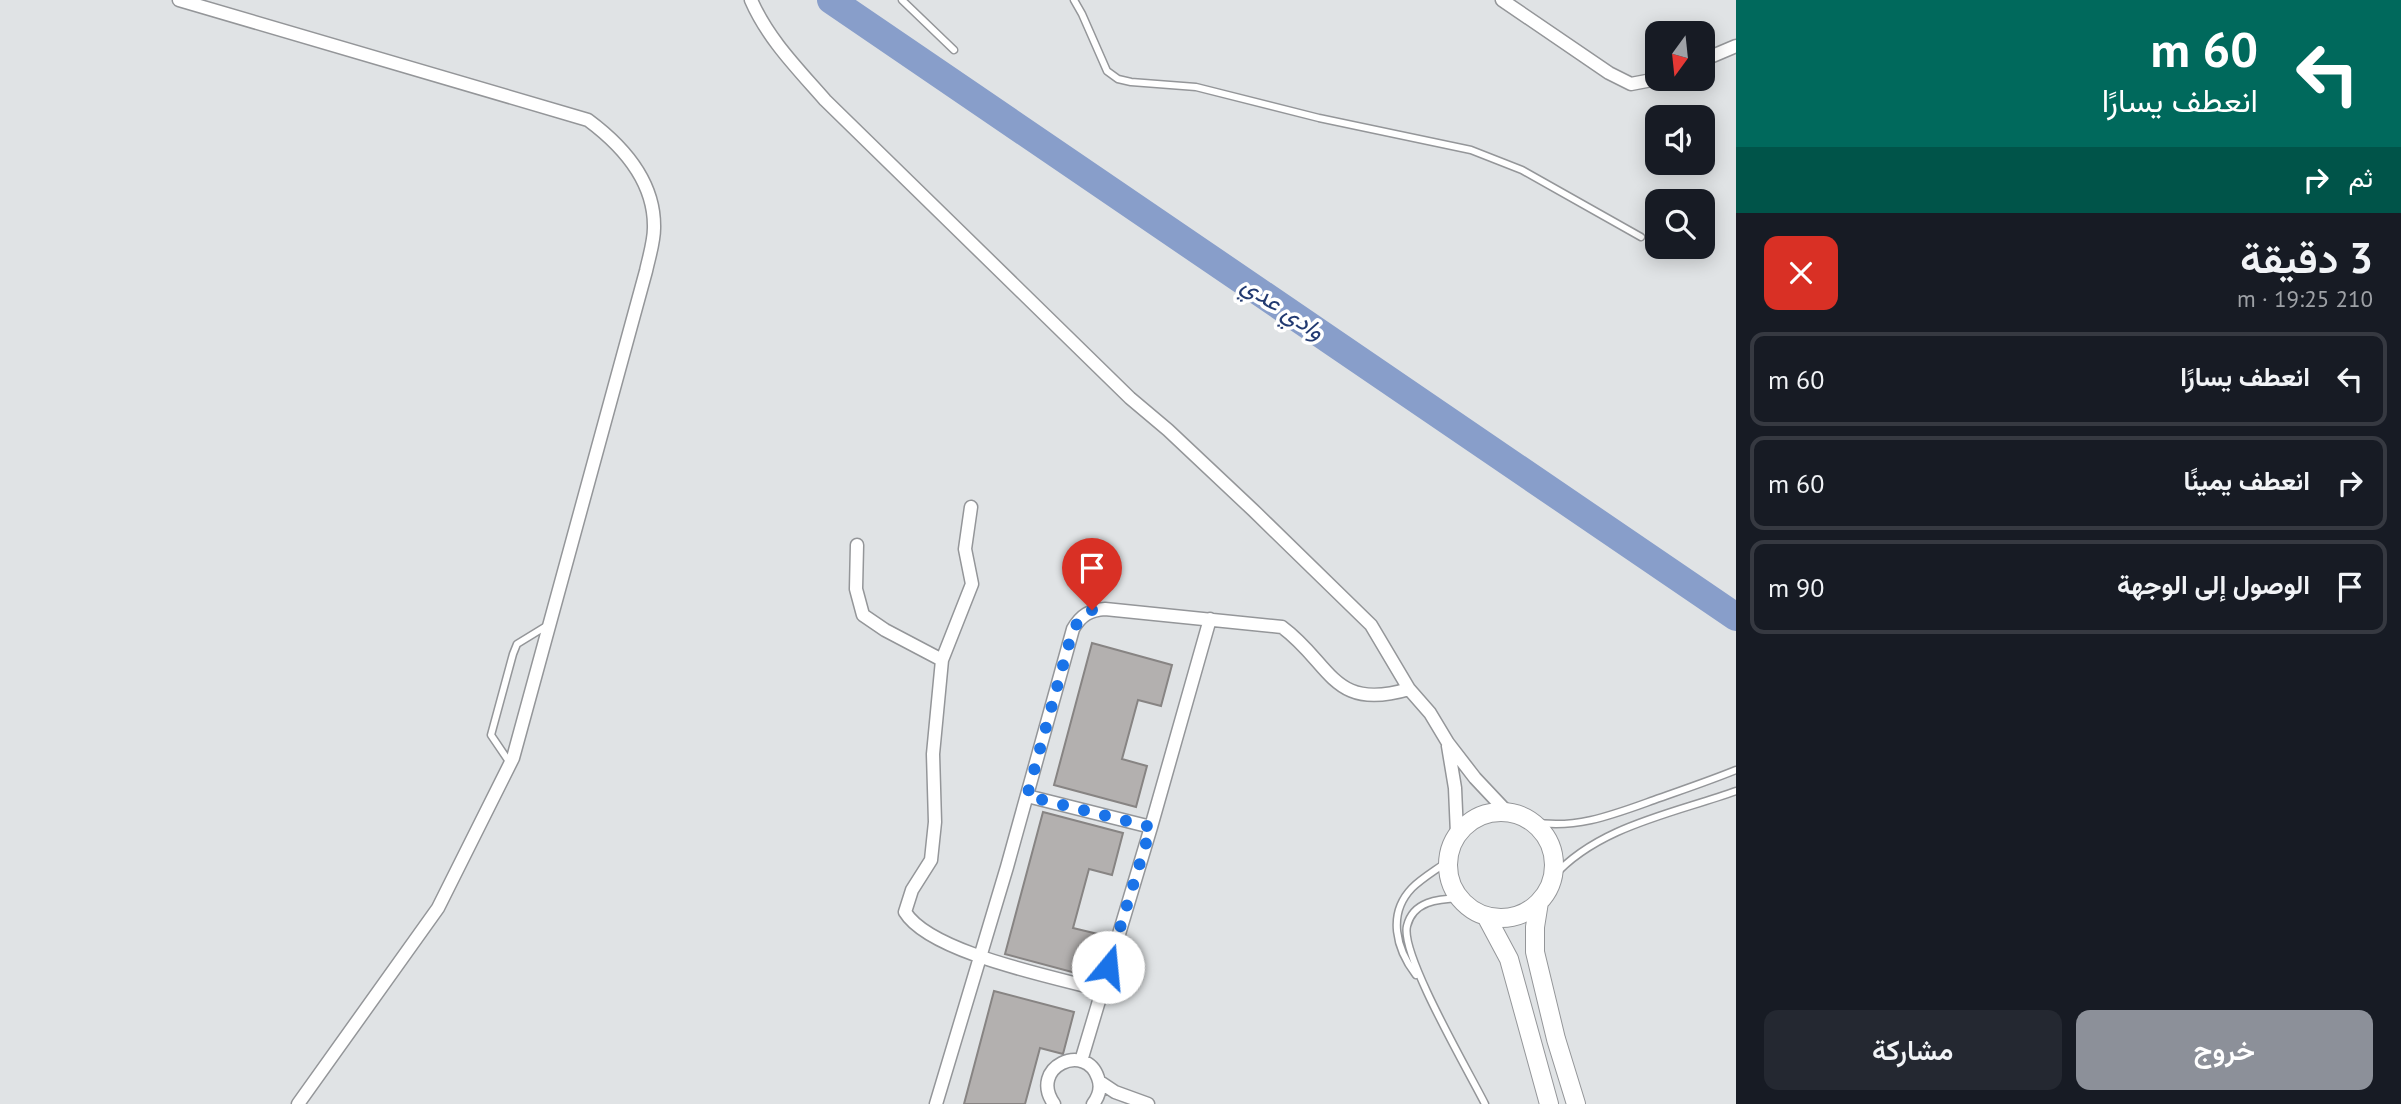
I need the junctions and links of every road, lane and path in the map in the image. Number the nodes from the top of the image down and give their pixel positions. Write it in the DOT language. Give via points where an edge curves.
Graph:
graph roads {
  1 [pos="179,0"];
  2 [pos="751,0"];
  3 [pos="902,0"];
  4 [pos="1074,0"];
  5 [pos="1502,0"];
  6 [pos="1736,46"];
  7 [pos="954,50"];
  8 [pos="1715,55"];
  9 [pos="1645,81"];
  10 [pos="1641,237"];
  11 [pos="971,507"];
  12 [pos="857,545"];
  13 [pos="1210,620"];
  14 [pos="550,624"];
  15 [pos="942,660"];
  16 [pos="1409,689"];
  17 [pos="1448,743"];
  18 [pos="510,763"];
  19 [pos="1736,770"];
  20 [pos="1736,791"];
  21 [pos="1027,796"];
  22 [pos="1507,812"];
  23 [pos="1533,822"];
  24 [pos="1151,827"];
  25 [pos="1457,834"];
  26 [pos="1448,861"];
  27 [pos="1553,877"];
  28 [pos="1460,898"];
  29 [pos="1539,902"];
  30 [pos="1486,916"];
  31 [pos="981,957"];
  32 [pos="1422,982"];
  33 [pos="1101,990"];
  34 [pos="1081,1061"];
  35 [pos="1100,1082"];
  36 [pos="298,1104"];
  37 [pos="936,1104"];
  38 [pos="1054,1104"];
  39 [pos="1093,1104"];
  40 [pos="1148,1104"];
  41 [pos="1485,1104"];
  42 [pos="1549,1104"];
  43 [pos="1576,1104"];
  1 -- 14 [label="street" via="572,113 605,132 636,168 648,192 652,243"];
  2 -- 16 [label="street" via="781,50 825,100 1371,625"];
  3 -- 7 [label="lane"];
  4 -- 10 [label="lane" via="1107,71 1118,79 1196,88 1471,149 1522,170"];
  5 -- 9 [label="street" via="1609,74 1631,84"];
  6 -- 8 [label="street"];
  11 -- 15 [label="street" via="965,549 972,584"];
  12 -- 15 [label="street" via="856,589 863,615"];
  13 -- 16 [label="street" via="1282,627 1301,641 1333,681 1353,692 1388,696"];
  13 -- 21 [label="street" via="1105,609 1084,615 1073,629"];
  13 -- 24 [label="street"];
  14 -- 18 [label="street"];
  14 -- 18 [label="lane" via="517,645 513,654 491,736"];
  15 -- 31 [label="street" via="933,754 931,860 912,890 905,912 912,923"];
  16 -- 17 [label="street"];
  17 -- 22 [label="street"];
  17 -- 25 [label="street"];
  18 -- 36 [label="street" via="438,908"];
  19 -- 23 [label="lane" via="1608,816 1576,823"];
  20 -- 27 [label="lane" via="1592,845"];
  21 -- 24 [label="street"];
  21 -- 31 [label="street"];
  22 -- 23 [label="street"];
  22 -- 25 [label="street" via="1479,816"];
  23 -- 27 [label="street" via="1551,847"];
  24 -- 33 [label="street"];
  25 -- 26 [label="street"];
  26 -- 28 [label="street" via="1448,874"];
  26 -- 32 [label="lane" via="1411,889 1397,917 1402,950"];
  27 -- 29 [label="street"];
  28 -- 30 [label="street"];
  28 -- 32 [label="lane" via="1420,906 1407,926 1406,938"];
  29 -- 30 [label="street" via="1515,916"];
  29 -- 43 [label="street" via="1535,952"];
  30 -- 42 [label="street" via="1509,959"];
  31 -- 33 [label="street"];
  31 -- 37 [label="street"];
  32 -- 41 [label="lane"];
  33 -- 34 [label="street"];
  34 -- 35 [label="street" via="1093,1069"];
  34 -- 38 [label="street" via="1059,1064 1049,1076 1047,1090"];
  35 -- 39 [label="street"];
  35 -- 40 [label="street"];
}
